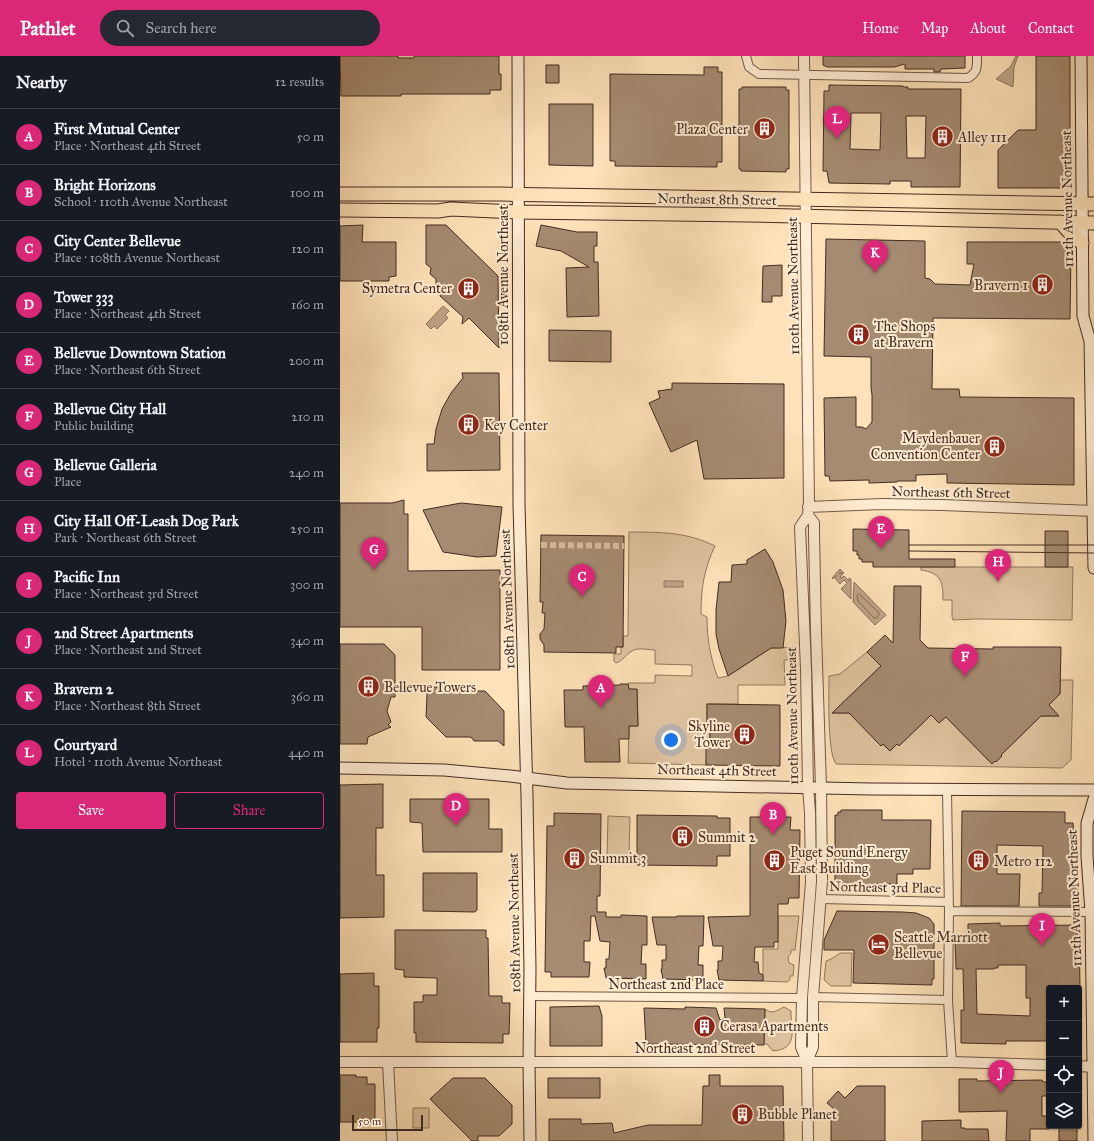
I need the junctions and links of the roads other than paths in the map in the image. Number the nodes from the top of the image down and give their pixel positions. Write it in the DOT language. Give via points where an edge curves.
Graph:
graph roads {
  1 [pos="518,56"];
  2 [pos="746,56"];
  3 [pos="804,56"];
  4 [pos="977,56"];
  5 [pos="1081,56"];
  6 [pos="804,76"];
  7 [pos="340,194"];
  8 [pos="518,195"];
  9 [pos="806,200"];
  10 [pos="1088,204"];
  11 [pos="340,210"];
  12 [pos="518,212"];
  13 [pos="806,216"];
  14 [pos="1060,222"];
  15 [pos="1088,223"];
  16 [pos="1082,243"];
  17 [pos="1094,329"];
  18 [pos="1090,341"];
  19 [pos="808,509"];
  20 [pos="1094,511"];
  21 [pos="1094,568"];
  22 [pos="805,644"];
  23 [pos="818,669"];
  24 [pos="340,768"];
  25 [pos="527,778"];
  26 [pos="808,787"];
  27 [pos="821,787"];
  28 [pos="948,790"];
  29 [pos="1094,790"];
  30 [pos="1094,798"];
  31 [pos="821,899"];
  32 [pos="949,902"];
  33 [pos="949,911"];
  34 [pos="1091,912"];
  35 [pos="1092,937"];
  36 [pos="530,996"];
  37 [pos="813,997"];
  38 [pos="802,998"];
  39 [pos="948,1000"];
  40 [pos="340,1062"];
  41 [pos="388,1062"];
  42 [pos="529,1062"];
  43 [pos="807,1062"];
  44 [pos="952,1062"];
  45 [pos="1046,1065"];
  46 [pos="1082,1066"];
  47 [pos="1093,1067"];
  48 [pos="392,1141"];
  49 [pos="530,1141"];
  50 [pos="808,1141"];
  51 [pos="1094,1141"];
  1 -- 8 [label="main road, 108th Avenue Northeast"];
  2 -- 6 [label="street" via="749,67 759,74"];
  3 -- 6 [label="street, 110th Avenue Northeast"];
  4 -- 6 [label="street" via="974,74 968,78"];
  5 -- 10 [label="main road, 112th Avenue Northeast"];
  6 -- 9 [label="street, 110th Avenue Northeast"];
  7 -- 8 [label="main road, Northeast 8th Street"];
  8 -- 9 [label="main road, Northeast 8th Street"];
  8 -- 12 [label="main road, 108th Avenue Northeast"];
  9 -- 10 [label="main road, Northeast 8th Street"];
  9 -- 13 [label="street, 110th Avenue Northeast"];
  10 -- 15 [label="main road, 112th Avenue Northeast"];
  11 -- 12 [label="main road, Northeast 8th Street" via="450,209"];
  12 -- 13 [label="main road, Northeast 8th Street"];
  12 -- 25 [label="main road, 108th Avenue Northeast" via="519,511"];
  13 -- 14 [label="main road, Northeast 8th Street"];
  13 -- 19 [label="street, 110th Avenue Northeast"];
  14 -- 15 [label="main road, Northeast 8th Street"];
  14 -- 16 [label="main road"];
  15 -- 16 [label="main road, 112th Avenue Northeast"];
  16 -- 18 [label="main road, 112th Avenue Northeast" via="1083,316"];
  17 -- 18 [label="main road, 112th Avenue Northeast"];
  18 -- 20 [label="main road, 112th Avenue Northeast"];
  19 -- 20 [label="street, Northeast 6th Street" via="882,504"];
  19 -- 22 [label="street, 110th Avenue Northeast" via="800,527"];
  19 -- 23 [label="street, 110th Avenue Northeast" via="814,523"];
  20 -- 21 [label="main road, 112th Avenue Northeast"];
  22 -- 23 [label="street" via="811,649 812,665"];
  22 -- 26 [label="street, 110th Avenue Northeast"];
  23 -- 27 [label="street, 110th Avenue Northeast"];
  24 -- 25 [label="main road, Northeast 4th Street" via="444,770"];
  25 -- 26 [label="main road, Northeast 4th Street" via="567,783"];
  25 -- 36 [label="main road, 108th Avenue Northeast"];
  26 -- 27 [label="main road, Northeast 4th Street"];
  26 -- 38 [label="street, 110th Avenue Northeast" via="811,882"];
  27 -- 28 [label="main road, Northeast 4th Street"];
  27 -- 31 [label="street, 110th Avenue Northeast"];
  28 -- 29 [label="main road, Northeast 4th Street"];
  28 -- 32 [label="street"];
  30 -- 34 [label="main road, 112th Avenue Northeast" via="1087,823"];
  31 -- 32 [label="street, Northeast 3rd Place"];
  31 -- 37 [label="street, 110th Avenue Northeast"];
  32 -- 33 [label="street"];
  33 -- 34 [label="street"];
  33 -- 39 [label="street"];
  34 -- 35 [label="main road, 112th Avenue Northeast"];
  35 -- 47 [label="main road, 112th Avenue Northeast"];
  36 -- 38 [label="street, Northeast 2nd Place"];
  36 -- 42 [label="main road, 108th Avenue Northeast"];
  37 -- 39 [label="street"];
  37 -- 43 [label="street, 110th Avenue Northeast" via="813,1047"];
  38 -- 43 [label="street, 110th Avenue Northeast" via="801,1047"];
  39 -- 44 [label="street"];
  40 -- 41 [label="street, Northeast 2nd Street"];
  41 -- 42 [label="street, Northeast 2nd Street"];
  41 -- 48 [label="street"];
  42 -- 43 [label="street, Northeast 2nd Street"];
  42 -- 49 [label="main road, 108th Avenue Northeast"];
  43 -- 44 [label="street, Northeast 2nd Street"];
  43 -- 50 [label="street, 110th Avenue Northeast"];
  44 -- 45 [label="street, Northeast 2nd Street"];
  46 -- 47 [label="street"];
  47 -- 51 [label="main road, 112th Avenue Northeast"];
}
